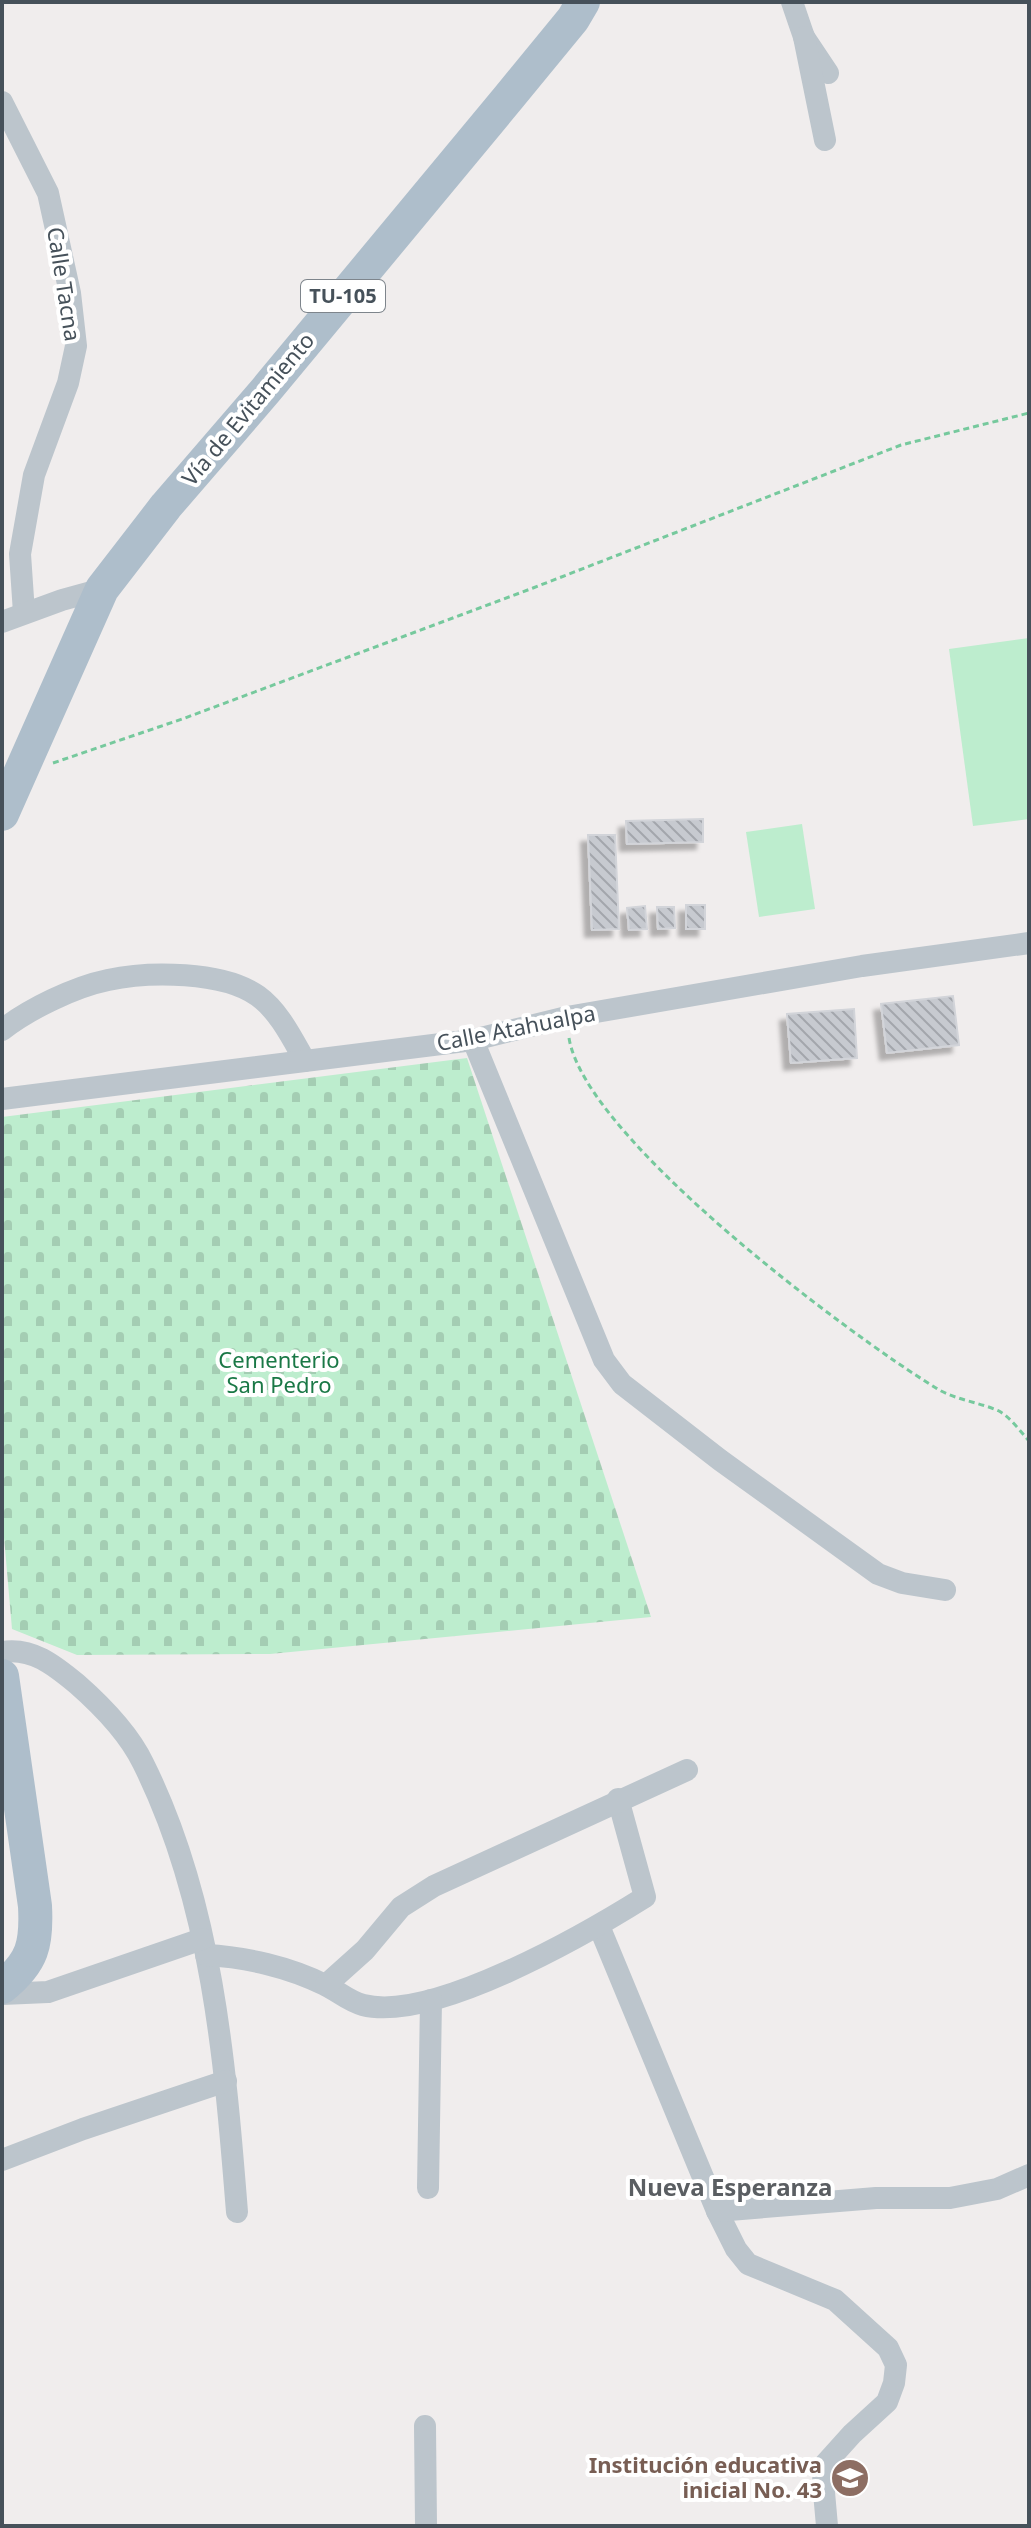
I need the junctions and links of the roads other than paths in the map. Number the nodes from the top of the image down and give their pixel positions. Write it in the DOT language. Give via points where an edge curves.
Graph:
graph roads {
  1 [pos="583,2"];
  2 [pos="792,2"];
  3 [pos="804,37"];
  4 [pos="828,73"];
  5 [pos="2,102"];
  6 [pos="825,140"];
  7 [pos="102,589"];
  8 [pos="24,613"];
  9 [pos="2,622"];
  10 [pos="2,814"];
  11 [pos="1029,943"];
  12 [pos="2,1030"];
  13 [pos="473,1040"];
  14 [pos="305,1061"];
  15 [pos="2,1099"];
  16 [pos="945,1590"];
  17 [pos="2,1652"];
  18 [pos="2,1676"];
  19 [pos="687,1770"];
  20 [pos="618,1799"];
  21 [pos="599,1926"];
  22 [pos="204,1947"];
  23 [pos="326,1985"];
  24 [pos="2,1987"];
  25 [pos="2,1994"];
  26 [pos="431,2000"];
  27 [pos="226,2081"];
  28 [pos="2,2160"];
  29 [pos="1029,2175"];
  30 [pos="428,2188"];
  31 [pos="717,2211"];
  32 [pos="237,2212"];
  33 [pos="425,2426"];
  34 [pos="426,2526"];
  35 [pos="827,2526"];
  1 -- 7 [label="main road, Vía de Evitamiento / TU-105"];
  2 -- 3 [label="street"];
  3 -- 4 [label="street"];
  3 -- 6 [label="street"];
  5 -- 8 [label="street, Calle Tacna" via="48,193 76,336 68,383 34,475 20,554"];
  7 -- 8 [label="street"];
  7 -- 10 [label="main road, Vía de Evitamiento / TU-105"];
  8 -- 9 [label="street"];
  11 -- 13 [label="street, Calle Atahualpa" via="567,1017"];
  12 -- 14 [label="street" via="54,1000 107,980 157,975 220,979 259,996"];
  13 -- 14 [label="street, Calle Atahualpa"];
  13 -- 16 [label="street" via="604,1360 622,1384 878,1574"];
  14 -- 15 [label="street, Calle Atahualpa"];
  17 -- 22 [label="street" via="18,1649 39,1656 99,1702 122,1731 142,1761 168,1822"];
  18 -- 24 [label="main road" via="37,1935 30,1957"];
  19 -- 20 [label="street"];
  20 -- 21 [label="street" via="645,1897"];
  20 -- 23 [label="street" via="434,1886 401,1907"];
  21 -- 26 [label="street"];
  21 -- 31 [label="street"];
  22 -- 23 [label="street"];
  22 -- 25 [label="street" via="48,1992"];
  22 -- 27 [label="street"];
  23 -- 26 [label="street" via="364,2005 391,2007"];
  26 -- 30 [label="street"];
  27 -- 28 [label="street"];
  27 -- 32 [label="street"];
  29 -- 31 [label="street" via="997,2189 950,2198 876,2198"];
  31 -- 35 [label="street" via="748,2264 835,2300 888,2348 896,2365 887,2402 825,2464"];
  33 -- 34 [label="street"];
}
